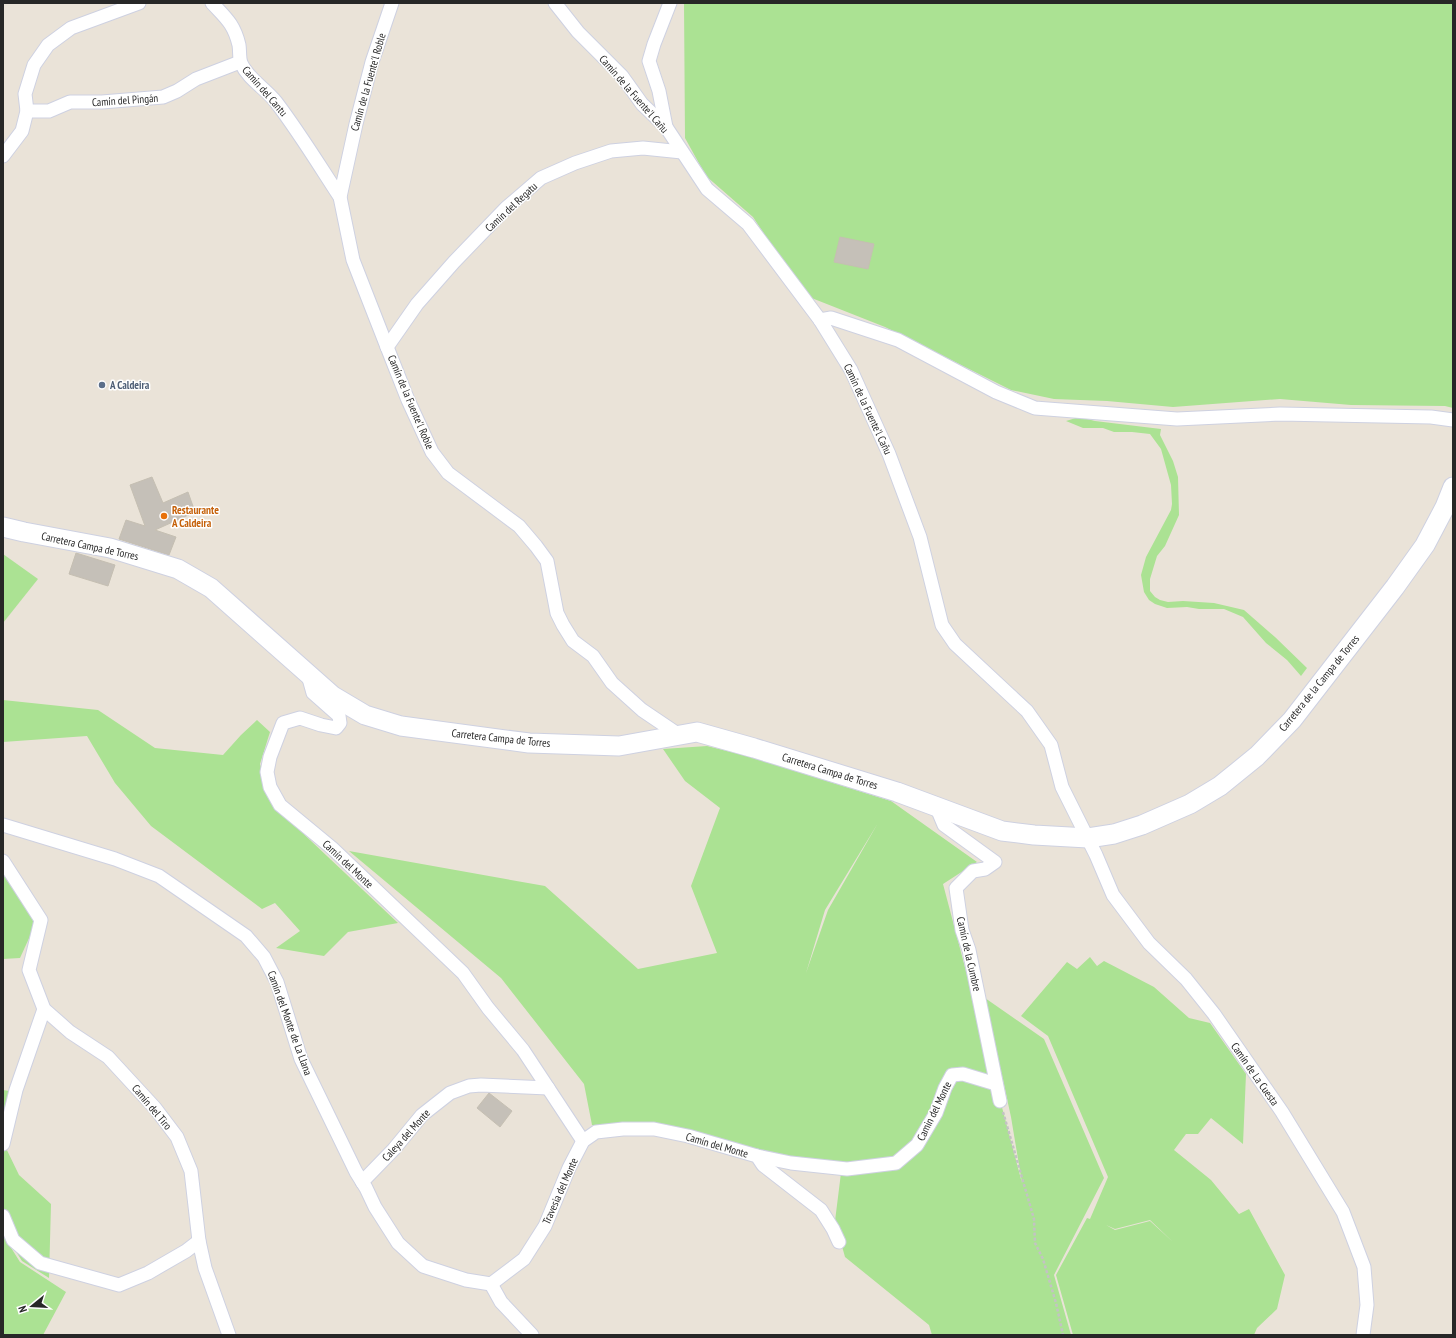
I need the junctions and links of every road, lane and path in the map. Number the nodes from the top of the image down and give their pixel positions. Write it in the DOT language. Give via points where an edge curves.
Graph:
graph roads {
  1 [pos="139,3"];
  2 [pos="212,3"];
  3 [pos="392,3"];
  4 [pos="555,3"];
  5 [pos="670,3"];
  6 [pos="240,62"];
  7 [pos="27,112"];
  8 [pos="666,127"];
  9 [pos="682,152"];
  10 [pos="3,156"];
  11 [pos="340,197"];
  12 [pos="820,320"];
  13 [pos="387,347"];
  14 [pos="1453,420"];
  15 [pos="1453,487"];
  16 [pos="1449,505"];
  17 [pos="3,527"];
  18 [pos="308,675"];
  19 [pos="679,735"];
  20 [pos="936,806"];
  21 [pos="3,825"];
  22 [pos="1088,838"];
  23 [pos="3,861"];
  24 [pos="44,1009"];
  25 [pos="996,1084"];
  26 [pos="548,1088"];
  27 [pos="1000,1101"];
  28 [pos="582,1141"];
  29 [pos="3,1144"];
  30 [pos="757,1156"];
  31 [pos="362,1182"];
  32 [pos="3,1216"];
  33 [pos="199,1242"];
  34 [pos="839,1242"];
  35 [pos="491,1284"];
  36 [pos="229,1335"];
  37 [pos="532,1335"];
  38 [pos="1063,1335"];
  39 [pos="1363,1335"];
  1 -- 7 [label="street" via="71,28 48,45 34,65 25,94"];
  2 -- 6 [label="street, Camin del Cantu" via="229,20 236,33"];
  3 -- 11 [label="street, Camín de la Fuente'l Roble" via="372,62"];
  4 -- 8 [label="street, Camín de la Fuente'l Cañu" via="578,32 622,76 642,104"];
  5 -- 8 [label="street" via="649,61 659,91"];
  6 -- 7 [label="street, Camín del Pingán" via="196,79 163,97 70,102 49,111"];
  6 -- 11 [label="street, Camin del Cantu" via="293,124"];
  7 -- 10 [label="street" via="22,131"];
  8 -- 9 [label="street, Camín de la Fuente'l Cañu"];
  9 -- 12 [label="street, Camín de la Fuente'l Cañu" via="707,189 748,224"];
  9 -- 13 [label="street, Camín del Regatu" via="643,148 611,151 542,178 506,208 454,262 416,304"];
  11 -- 13 [label="street, Camín de la Fuente'l Roble" via="353,260"];
  12 -- 14 [label="street" via="831,318 898,340 996,392 1035,408 1177,419 1280,414 1430,417"];
  12 -- 22 [label="street, Camín de la Fuente'l Cañu" via="851,370 889,454 920,537 942,625 955,644 1028,711 1051,745 1062,787"];
  13 -- 19 [label="street, Camín de la Fuente'l Roble" via="432,452 448,473 519,526 547,561 557,613 573,641 593,656 612,683 642,710"];
  15 -- 16 [label="street, Carretera de la Campa de Torres"];
  16 -- 22 [label="street, Carretera de la Campa de Torres" via="1395,587 1292,720 1257,756 1220,786 1190,804 1142,825 1114,834"];
  17 -- 18 [label="street, Carretera Campa de Torres" via="110,548 178,569 211,588"];
  18 -- 19 [label="street, Carretera Campa de Torres" via="333,696 365,715 401,726 529,743 619,746"];
  18 -- 26 [label="street, Camín del Monte" via="313,693 339,716 340,723 336,728 300,718 283,723 267,772 270,787 280,805 332,848 463,973 523,1050"];
  19 -- 20 [label="street, Carretera Campa de Torres" via="697,732"];
  20 -- 22 [label="street, Carretera Campa de Torres" via="1002,830 1034,835"];
  20 -- 25 [label="street, Camín de la Cumbre" via="944,825 994,862 985,869 974,871 956,888 962,930 969,950"];
  21 -- 31 [label="street, Camin del Monte de La Llana" via="159,876 246,936 264,957 277,982 301,1059"];
  22 -- 39 [label="street, Camín de La Cuesta" via="1113,894 1149,943 1186,979 1214,1014 1282,1112 1343,1212 1364,1267 1367,1305"];
  23 -- 24 [label="street, Camín del Tiro" via="41,920 29,970"];
  24 -- 29 [label="street" via="16,1090"];
  24 -- 33 [label="street, Camín del Tiro" via="70,1032 108,1057 155,1108 177,1137 191,1171"];
  25 -- 27 [label="street, Camín de la Cumbre"];
  25 -- 30 [label="street, Camin del Monte" via="963,1074 952,1075 936,1113 917,1145 896,1163 846,1168 791,1163"];
  26 -- 28 [label="street"];
  26 -- 31 [label="street, Caleya del Monte" via="481,1085 469,1086 450,1093 422,1115"];
  27 -- 38 [label="path" via="1034,1219 1035,1243 1043,1259"];
  28 -- 30 [label="street, Camín del Monte" via="596,1132 654,1129"];
  28 -- 35 [label="street, Travesia del Monte" via="545,1226 524,1259"];
  30 -- 34 [label="street, Camín del Monte" via="763,1165 821,1210"];
  31 -- 35 [label="street, Camin del Monte de La Llana" via="398,1243 423,1266 466,1280"];
  32 -- 33 [label="street" via="13,1240 40,1263 119,1285 148,1273"];
  33 -- 36 [label="street, Camín del Tiro" via="205,1268"];
  35 -- 37 [label="street" via="500,1302"];
}
